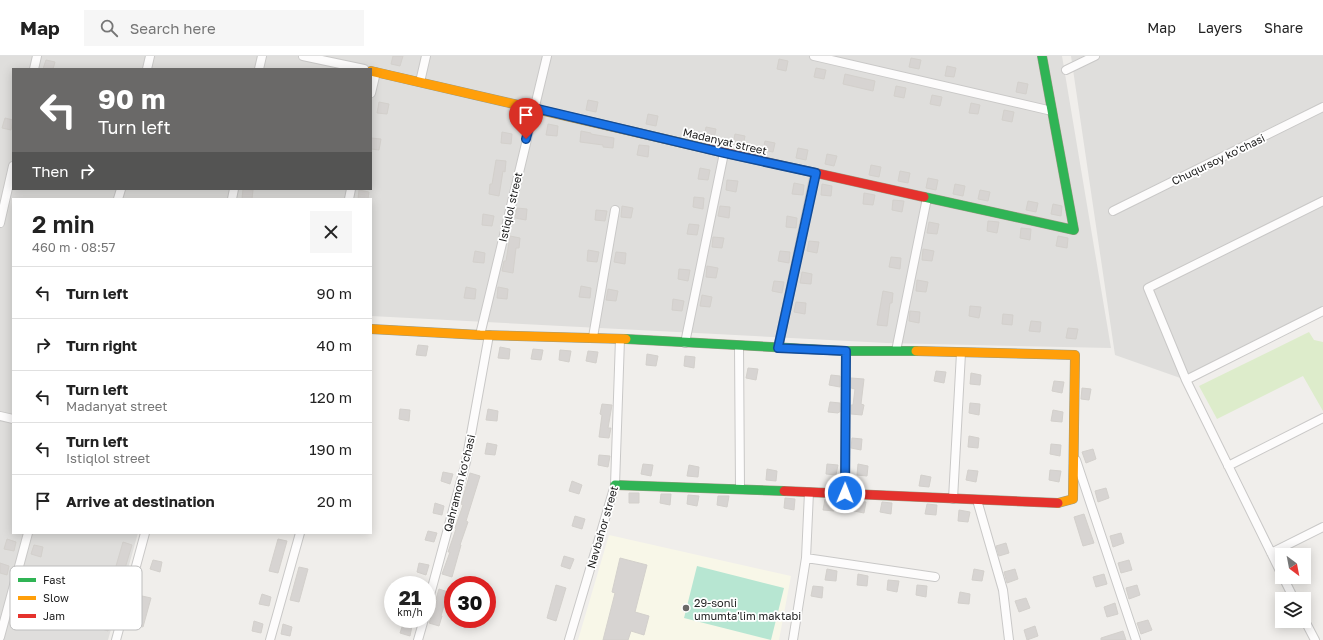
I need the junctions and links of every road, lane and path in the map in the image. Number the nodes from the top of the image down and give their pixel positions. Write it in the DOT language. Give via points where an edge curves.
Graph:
graph roads {
  1 [pos="37,56"];
  2 [pos="150,56"];
  3 [pos="262,56"];
  4 [pos="303,56"];
  5 [pos="426,56"];
  6 [pos="547,56"];
  7 [pos="814,56"];
  8 [pos="1042,56"];
  9 [pos="1095,56"];
  10 [pos="34,68"];
  11 [pos="147,68"];
  12 [pos="259,68"];
  13 [pos="359,68"];
  14 [pos="1066,70"];
  15 [pos="373,71"];
  16 [pos="372,82"];
  17 [pos="420,82"];
  18 [pos="1323,107"];
  19 [pos="534,108"];
  20 [pos="1052,111"];
  21 [pos="724,153"];
  22 [pos="12,170"];
  23 [pos="816,173"];
  24 [pos="926,198"];
  25 [pos="1323,201"];
  26 [pos="2,206"];
  27 [pos="12,209"];
  28 [pos="615,210"];
  29 [pos="1113,211"];
  30 [pos="0,223"];
  31 [pos="1323,311"];
  32 [pos="372,329"];
  33 [pos="485,335"];
  34 [pos="593,337"];
  35 [pos="620,339"];
  36 [pos="685,343"];
  37 [pos="739,346"];
  38 [pos="778,348"];
  39 [pos="846,351"];
  40 [pos="896,351"];
  41 [pos="961,352"];
  42 [pos="1186,380"];
  43 [pos="0,416"];
  44 [pos="1323,418"];
  45 [pos="12,419"];
  46 [pos="1074,454"];
  47 [pos="1228,466"];
  48 [pos="615,485"];
  49 [pos="740,490"];
  50 [pos="810,492"];
  51 [pos="845,493"];
  52 [pos="953,499"];
  53 [pos="977,500"];
  54 [pos="1323,527"];
  55 [pos="28,534"];
  56 [pos="145,534"];
  57 [pos="300,534"];
  58 [pos="1271,553"];
  59 [pos="806,558"];
  60 [pos="1275,561"];
  61 [pos="19,566"];
  62 [pos="136,566"];
  63 [pos="435,576"];
  64 [pos="935,577"];
  65 [pos="10,600"];
  66 [pos="421,628"];
  67 [pos="1309,628"];
  68 [pos="119,630"];
  69 [pos="0,637"];
  70 [pos="1323,638"];
  71 [pos="116,640"];
  72 [pos="270,640"];
  73 [pos="418,640"];
  74 [pos="569,640"];
  75 [pos="792,640"];
  76 [pos="1010,640"];
  77 [pos="1136,640"];
  78 [pos="1315,640"];
  79 [pos="1319,640"];
  1 -- 10 [label="street"];
  2 -- 11 [label="street"];
  3 -- 12 [label="street"];
  4 -- 13 [label="street"];
  5 -- 17 [label="street"];
  6 -- 19 [label="street, Istiqlol street"];
  7 -- 20 [label="street"];
  8 -- 20 [label="street"];
  9 -- 14 [label="street"];
  15 -- 16 [label="street"];
  15 -- 17 [label="street, Madanyat street"];
  17 -- 19 [label="street, Madanyat street"];
  18 -- 29 [label="street, Chuqursoy ko'chasi"];
  19 -- 21 [label="street, Madanyat street"];
  19 -- 33 [label="street, Istiqlol street"];
  20 -- 24 [label="street, Madanyat street" via="1074,230"];
  21 -- 23 [label="street, Madanyat street"];
  21 -- 36 [label="street"];
  22 -- 26 [label="street"];
  23 -- 24 [label="street, Madanyat street"];
  23 -- 38 [label="street"];
  24 -- 40 [label="street"];
  25 -- 42 [label="street" via="1148,288"];
  26 -- 27 [label="street"];
  26 -- 30 [label="street"];
  28 -- 34 [label="street"];
  31 -- 42 [label="street"];
  32 -- 33 [label="street"];
  33 -- 34 [label="street"];
  33 -- 63 [label="street, Qahramon ko'chasi" via="466,462"];
  34 -- 35 [label="street"];
  35 -- 36 [label="street"];
  35 -- 48 [label="street, Navbahor street"];
  36 -- 37 [label="street"];
  37 -- 38 [label="street"];
  37 -- 49 [label="street"];
  38 -- 39 [label="street"];
  39 -- 40 [label="street"];
  39 -- 51 [label="street"];
  40 -- 41 [label="street"];
  41 -- 46 [label="street" via="1075,355"];
  41 -- 52 [label="street"];
  42 -- 47 [label="street"];
  43 -- 45 [label="street"];
  44 -- 47 [label="street"];
  46 -- 53 [label="street" via="1073,499 1058,503"];
  46 -- 77 [label="street"];
  47 -- 58 [label="street"];
  48 -- 49 [label="street"];
  48 -- 74 [label="street, Navbahor street"];
  49 -- 50 [label="street"];
  50 -- 51 [label="street"];
  50 -- 59 [label="street"];
  51 -- 52 [label="street"];
  52 -- 53 [label="street"];
  53 -- 76 [label="street" via="1004,590"];
  54 -- 58 [label="street"];
  55 -- 61 [label="street"];
  56 -- 62 [label="street"];
  57 -- 72 [label="street"];
  58 -- 60 [label="street"];
  59 -- 64 [label="street"];
  59 -- 75 [label="street"];
  65 -- 69 [label="street"];
  66 -- 73 [label="street"];
  67 -- 78 [label="street"];
  68 -- 71 [label="street"];
  70 -- 79 [label="street"];
}
